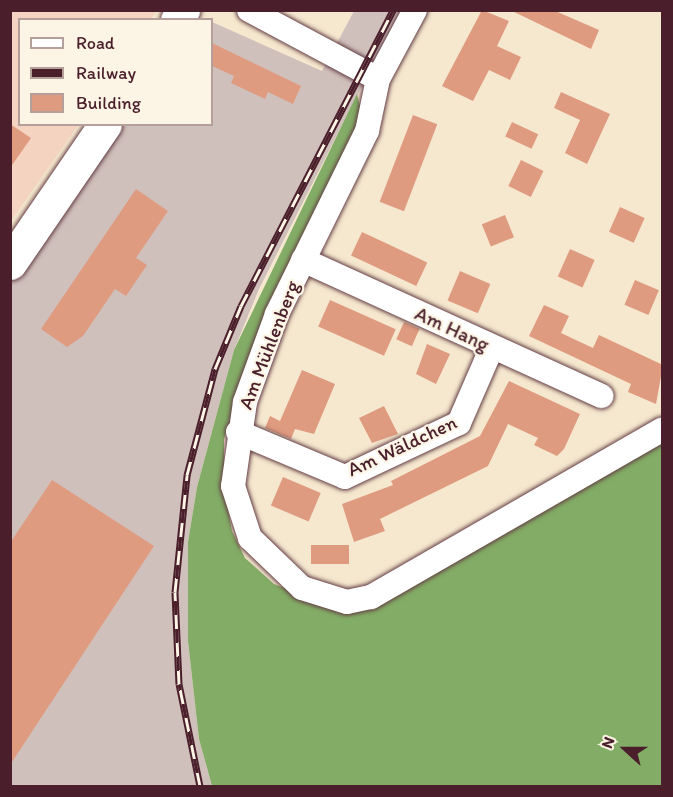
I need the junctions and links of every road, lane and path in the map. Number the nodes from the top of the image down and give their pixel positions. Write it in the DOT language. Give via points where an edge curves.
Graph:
graph roads {
  1 [pos="249,10"];
  2 [pos="415,10"];
  3 [pos="378,80"];
  4 [pos="104,126"];
  5 [pos="303,260"];
  6 [pos="10,263"];
  7 [pos="492,347"];
  8 [pos="602,396"];
  9 [pos="663,430"];
  10 [pos="238,432"];
  1 -- 3 [label="street"];
  2 -- 3 [label="street, Am Mühlenberg"];
  3 -- 5 [label="street, Am Mühlenberg" via="367,131"];
  4 -- 6 [label="main road"];
  5 -- 7 [label="street, Am Hang"];
  5 -- 10 [label="street, Am Mühlenberg" via="255,370"];
  7 -- 8 [label="street, Am Hang"];
  7 -- 10 [label="street, Am Wäldchen" via="459,423 345,477"];
  9 -- 10 [label="street, Am Mühlenberg" via="405,582 347,602 302,588 250,538 234,503"];
}
